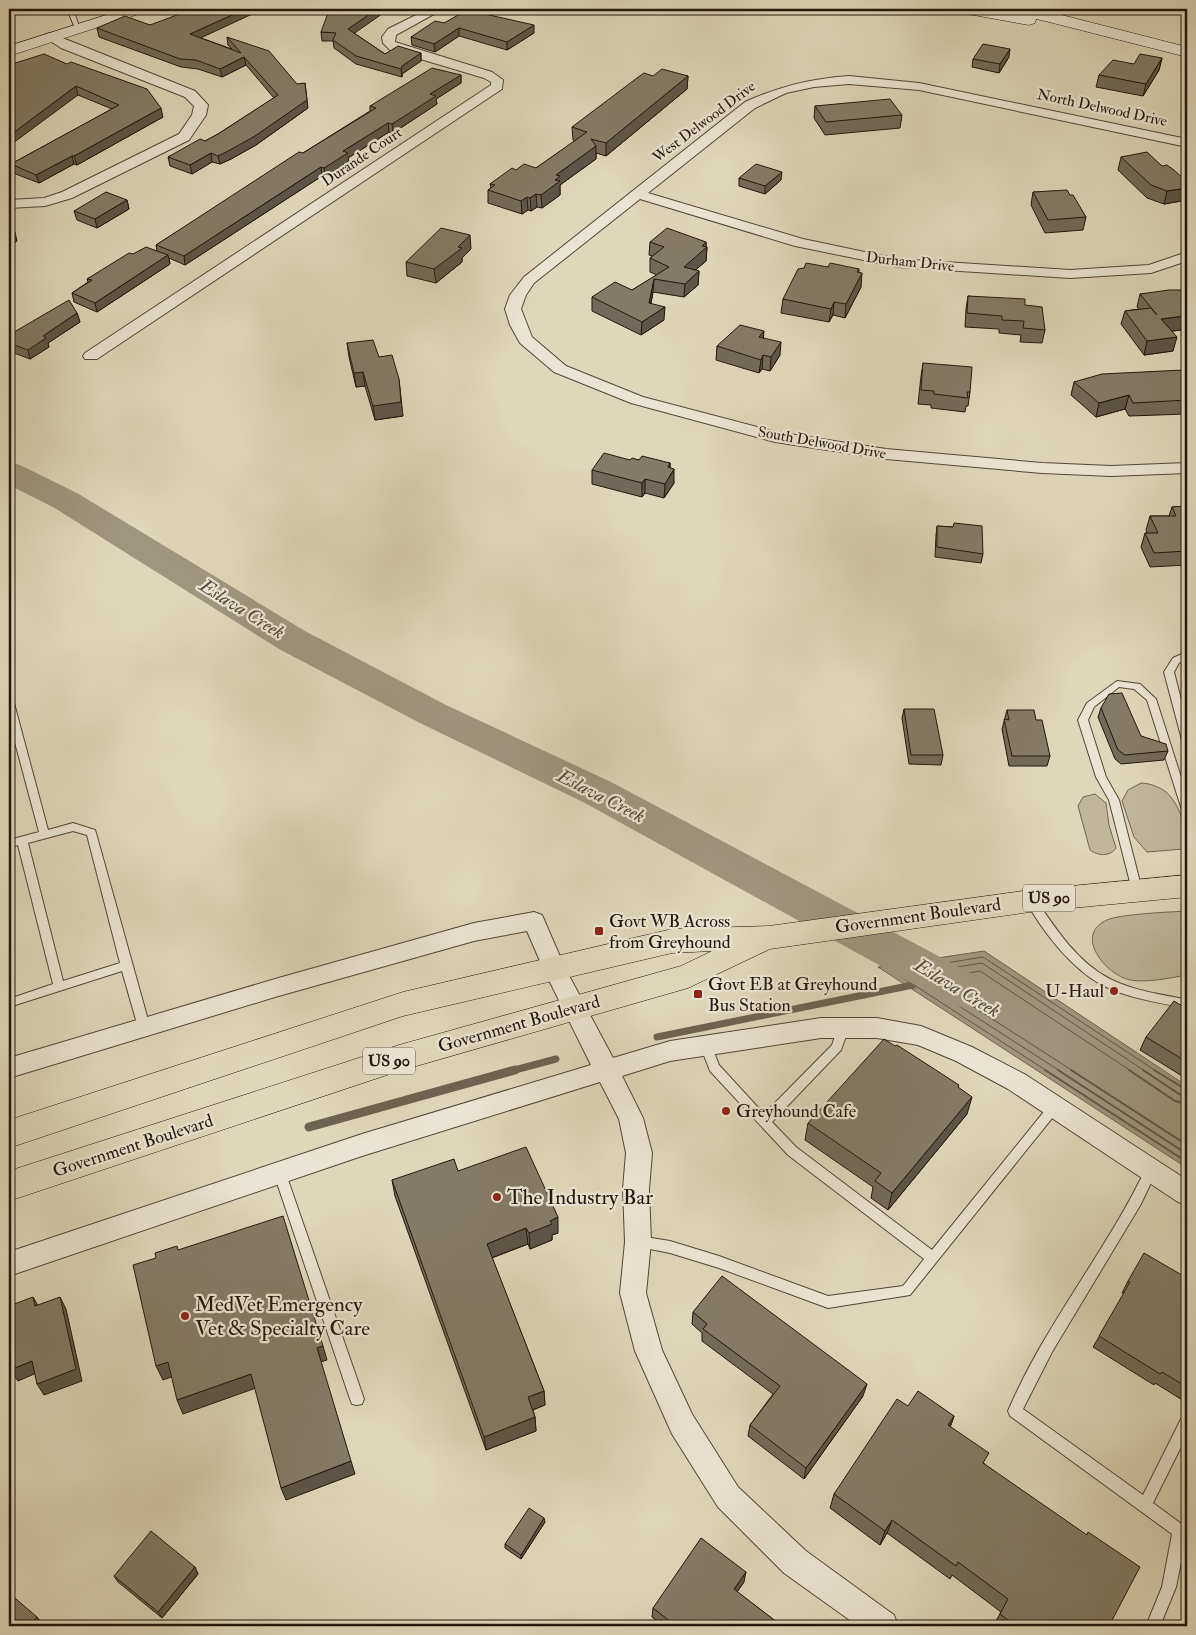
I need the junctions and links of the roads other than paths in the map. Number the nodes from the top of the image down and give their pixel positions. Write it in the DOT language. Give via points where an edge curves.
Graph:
graph roads {
  1 [pos="70,9"];
  2 [pos="140,9"];
  3 [pos="436,9"];
  4 [pos="968,9"];
  5 [pos="1011,9"];
  6 [pos="78,28"];
  7 [pos="1107,33"];
  8 [pos="50,37"];
  9 [pos="9,50"];
  10 [pos="1187,52"];
  11 [pos="1010,106"];
  12 [pos="1187,143"];
  13 [pos="638,194"];
  14 [pos="9,204"];
  15 [pos="1187,256"];
  16 [pos="518,295"];
  17 [pos="92,356"];
  18 [pos="1187,468"];
  19 [pos="1187,656"];
  20 [pos="9,703"];
  21 [pos="1187,740"];
  22 [pos="1187,810"];
  23 [pos="44,834"];
  24 [pos="22,840"];
  25 [pos="9,844"];
  26 [pos="1187,886"];
  27 [pos="1137,890"];
  28 [pos="1030,901"];
  29 [pos="769,938"];
  30 [pos="126,965"];
  31 [pos="554,968"];
  32 [pos="59,986"];
  33 [pos="9,1002"];
  34 [pos="1187,1004"];
  35 [pos="574,1008"];
  36 [pos="144,1027"];
  37 [pos="843,1028"];
  38 [pos="706,1045"];
  39 [pos="9,1068"];
  40 [pos="606,1070"];
  41 [pos="1055,1108"];
  42 [pos="764,1122"];
  43 [pos="9,1134"];
  44 [pos="1152,1170"];
  45 [pos="280,1174"];
  46 [pos="9,1186"];
  47 [pos="1187,1194"];
  48 [pos="638,1242"];
  49 [pos="933,1258"];
  50 [pos="9,1264"];
  51 [pos="358,1399"];
  52 [pos="1187,1422"];
  53 [pos="1145,1505"];
  54 [pos="1184,1533"];
  55 [pos="882,1626"];
  56 [pos="1154,1626"];
  1 -- 6 [label="lane"];
  2 -- 6 [label="main road"];
  3 -- 17 [label="street, Durande Court" via="392,32 388,37 389,43 488,75 497,80 497,86"];
  4 -- 7 [label="main road"];
  5 -- 7 [label="main road"];
  6 -- 8 [label="main road"];
  7 -- 10 [label="main road"];
  8 -- 9 [label="main road"];
  8 -- 14 [label="street" via="190,94 201,105 199,115 184,137 67,195 45,202"];
  11 -- 12 [label="street, North Delwood Drive"];
  11 -- 13 [label="street, West Delwood Drive" via="872,81 839,81 780,89 750,105"];
  13 -- 15 [label="street, Durham Drive" via="800,243 898,263 1096,274 1151,269"];
  13 -- 16 [label="street, West Delwood Drive" via="529,280"];
  16 -- 18 [label="street, South Delwood Drive" via="513,309 526,340 560,369 637,400 722,424 775,437 886,454 986,464 1111,471"];
  19 -- 21 [label="lane" via="1172,664 1169,672"];
  20 -- 23 [label="lane"];
  22 -- 27 [label="lane" via="1151,699 1136,686 1117,684 1090,705 1083,720 1101,777 1114,800"];
  23 -- 24 [label="lane"];
  23 -- 30 [label="lane" via="73,827 91,833"];
  24 -- 25 [label="lane"];
  24 -- 32 [label="lane"];
  26 -- 27 [label="main road, Government Boulevard / US 90"];
  27 -- 28 [label="main road, Government Boulevard / US 90"];
  28 -- 29 [label="main road, Government Boulevard / US 90"];
  28 -- 34 [label="lane" via="1058,940 1089,971 1129,991"];
  29 -- 31 [label="main road, Government Boulevard / US 90" via="672,941"];
  29 -- 35 [label="main road, Government Boulevard / US 90" via="688,976"];
  30 -- 32 [label="lane"];
  30 -- 36 [label="lane"];
  31 -- 35 [label="street"];
  31 -- 36 [label="street" via="534,921 474,932"];
  31 -- 43 [label="main road, Government Boulevard / US 90" via="403,1004"];
  32 -- 33 [label="lane"];
  35 -- 40 [label="street"];
  35 -- 46 [label="main road, Government Boulevard / US 90" via="399,1058"];
  36 -- 39 [label="street"];
  37 -- 38 [label="street" via="820,1028"];
  37 -- 41 [label="street" via="877,1028 922,1036 1017,1082"];
  37 -- 42 [label="lane" via="837,1047"];
  38 -- 40 [label="street" via="670,1051"];
  38 -- 42 [label="lane" via="714,1068"];
  40 -- 45 [label="street" via="362,1145"];
  40 -- 48 [label="street" via="631,1118 639,1153 636,1189"];
  41 -- 44 [label="street"];
  41 -- 49 [label="lane"];
  42 -- 49 [label="lane" via="792,1151"];
  44 -- 47 [label="street"];
  44 -- 53 [label="lane" via="1138,1200 1047,1348 1015,1411"];
  45 -- 50 [label="street"];
  45 -- 51 [label="lane"];
  48 -- 49 [label="lane" via="670,1247 719,1262 828,1302 906,1291"];
  48 -- 55 [label="street" via="633,1293 650,1351 682,1424 728,1497 795,1562"];
  52 -- 53 [label="lane"];
  53 -- 54 [label="lane"];
  54 -- 56 [label="lane"];
}
